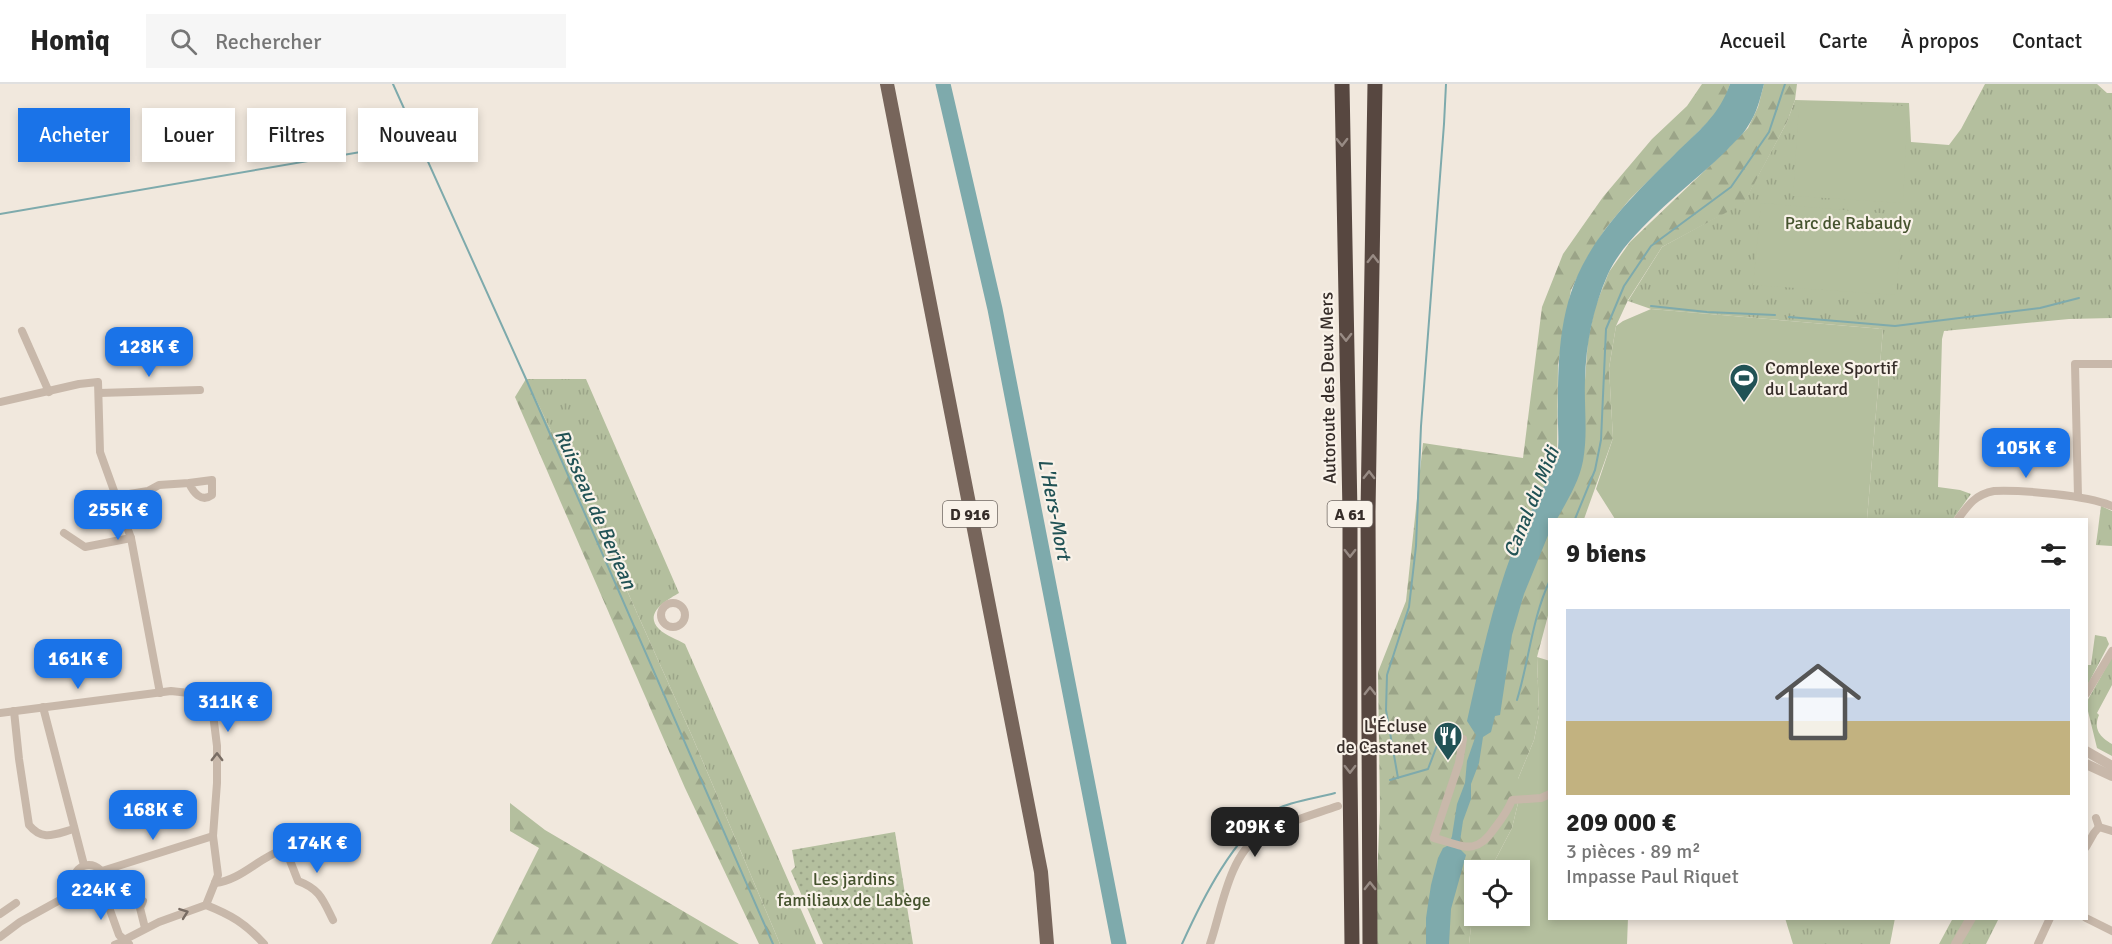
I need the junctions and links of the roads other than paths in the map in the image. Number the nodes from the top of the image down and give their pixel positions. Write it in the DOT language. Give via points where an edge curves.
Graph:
graph roads {
  1 [pos="887,84"];
  2 [pos="1342,84"];
  3 [pos="1375,84"];
  4 [pos="22,331"];
  5 [pos="2112,364"];
  6 [pos="200,390"];
  7 [pos="49,392"];
  8 [pos="99,393"];
  9 [pos="0,402"];
  10 [pos="189,483"];
  11 [pos="117,496"];
  12 [pos="2078,497"];
  13 [pos="2112,506"];
  14 [pos="1959,518"];
  15 [pos="64,533"];
  16 [pos="131,538"];
  17 [pos="2112,651"];
  18 [pos="2088,691"];
  19 [pos="160,693"];
  20 [pos="43,707"];
  21 [pos="14,711"];
  22 [pos="0,713"];
  23 [pos="1463,739"];
  24 [pos="2088,752"];
  25 [pos="2088,765"];
  26 [pos="2112,766"];
  27 [pos="2112,776"];
  28 [pos="1548,796"];
  29 [pos="1338,806"];
  30 [pos="2096,818"];
  31 [pos="2099,827"];
  32 [pos="74,829"];
  33 [pos="2112,831"];
  34 [pos="213,836"];
  35 [pos="2088,844"];
  36 [pos="84,866"];
  37 [pos="102,871"];
  38 [pos="214,883"];
  39 [pos="102,888"];
  40 [pos="78,890"];
  41 [pos="143,901"];
  42 [pos="16,903"];
  43 [pos="206,905"];
  44 [pos="0,914"];
  45 [pos="2088,919"];
  46 [pos="333,920"];
  47 [pos="1970,920"];
  48 [pos="2049,920"];
  49 [pos="145,928"];
  50 [pos="2112,931"];
  51 [pos="0,936"];
  52 [pos="126,942"];
  53 [pos="114,944"];
  54 [pos="264,944"];
  55 [pos="1047,944"];
  56 [pos="1210,944"];
  57 [pos="1352,944"];
  58 [pos="1370,944"];
  59 [pos="1956,944"];
  60 [pos="2038,944"];
  1 -- 55 [label="main road, D 916" via="1041,872"];
  2 -- 57 [label="highway, Autoroute des Deux Mers / A 61, one-way" via="1350,513"];
  58 -- 3 [label="highway, A 61, one-way" via="1368,512"];
  4 -- 7 [label="street"];
  5 -- 12 [label="street" via="2075,364"];
  6 -- 8 [label="street"];
  7 -- 8 [label="street" via="98,382"];
  7 -- 9 [label="street"];
  8 -- 11 [label="street" via="100,452"];
  10 -- 11 [label="street" via="159,485 148,491"];
  11 -- 16 [label="street"];
  12 -- 13 [label="street"];
  12 -- 14 [label="street" via="1994,491 1974,499"];
  15 -- 16 [label="street" via="85,547"];
  16 -- 19 [label="street"];
  17 -- 18 [label="street"];
  19 -- 20 [label="street"];
  34 -- 19 [label="street, one-way" via="217,783 213,714 202,698 189,693"];
  20 -- 21 [label="street"];
  20 -- 32 [label="street"];
  21 -- 22 [label="street"];
  21 -- 32 [label="street" via="29,825 43,836"];
  23 -- 28 [label="street" via="1459,764 1434,838 1476,846 1486,841 1512,800"];
  24 -- 26 [label="street"];
  25 -- 27 [label="street"];
  29 -- 56 [label="street" via="1250,843 1238,861"];
  30 -- 31 [label="street"];
  31 -- 33 [label="street"];
  31 -- 35 [label="street"];
  32 -- 36 [label="street"];
  34 -- 37 [label="street"];
  34 -- 38 [label="street" via="218,875"];
  36 -- 37 [label="street" via="93,865"];
  36 -- 40 [label="street" via="75,874"];
  37 -- 39 [label="street"];
  38 -- 43 [label="street"];
  38 -- 46 [label="street" via="240,876 265,856 282,850 298,881 317,890"];
  39 -- 40 [label="street" via="90,895"];
  39 -- 52 [label="street" via="119,934"];
  40 -- 51 [label="street"];
  41 -- 49 [label="street" via="140,908"];
  42 -- 44 [label="street"];
  49 -- 43 [label="street, one-way"];
  43 -- 54 [label="street" via="238,920"];
  45 -- 50 [label="street"];
  47 -- 59 [label="street"];
  48 -- 60 [label="street"];
  49 -- 52 [label="street"];
  52 -- 53 [label="street"];
}
